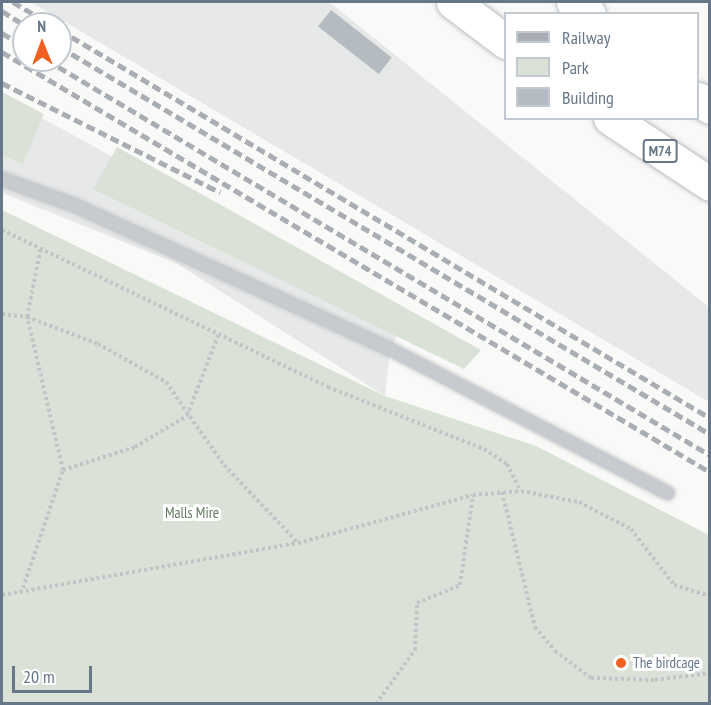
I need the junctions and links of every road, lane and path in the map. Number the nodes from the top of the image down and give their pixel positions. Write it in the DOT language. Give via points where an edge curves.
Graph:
graph roads {
  1 [pos="453,2"];
  2 [pos="573,2"];
  3 [pos="586,12"];
  4 [pos="504,40"];
  5 [pos="613,120"];
  6 [pos="2,179"];
  7 [pos="710,184"];
  8 [pos="2,230"];
  9 [pos="41,247"];
  10 [pos="2,314"];
  11 [pos="27,317"];
  12 [pos="219,333"];
  13 [pos="187,416"];
  14 [pos="63,470"];
  15 [pos="520,491"];
  16 [pos="501,492"];
  17 [pos="668,493"];
  18 [pos="473,495"];
  19 [pos="298,543"];
  20 [pos="23,588"];
  21 [pos="2,595"];
  22 [pos="710,596"];
  23 [pos="710,673"];
  24 [pos="376,704"];
  1 -- 4 [label="highway"];
  2 -- 3 [label="highway"];
  5 -- 7 [label="highway, M74"];
  6 -- 17 [label="lane" via="74,205 390,349"];
  8 -- 9 [label="path"];
  9 -- 11 [label="path"];
  9 -- 12 [label="path"];
  10 -- 11 [label="path"];
  11 -- 13 [label="path" via="98,344 166,382"];
  11 -- 14 [label="path"];
  12 -- 13 [label="path"];
  12 -- 15 [label="path" via="328,387 484,450 507,464"];
  13 -- 14 [label="path" via="135,447"];
  13 -- 19 [label="path"];
  14 -- 20 [label="path"];
  15 -- 16 [label="path"];
  15 -- 22 [label="path" via="579,502 631,529 674,585"];
  16 -- 18 [label="path"];
  16 -- 23 [label="path" via="535,627 555,651 591,678 655,680"];
  18 -- 19 [label="path"];
  18 -- 24 [label="path" via="460,585 417,603 416,650"];
  19 -- 20 [label="path"];
  20 -- 21 [label="path"];
}
